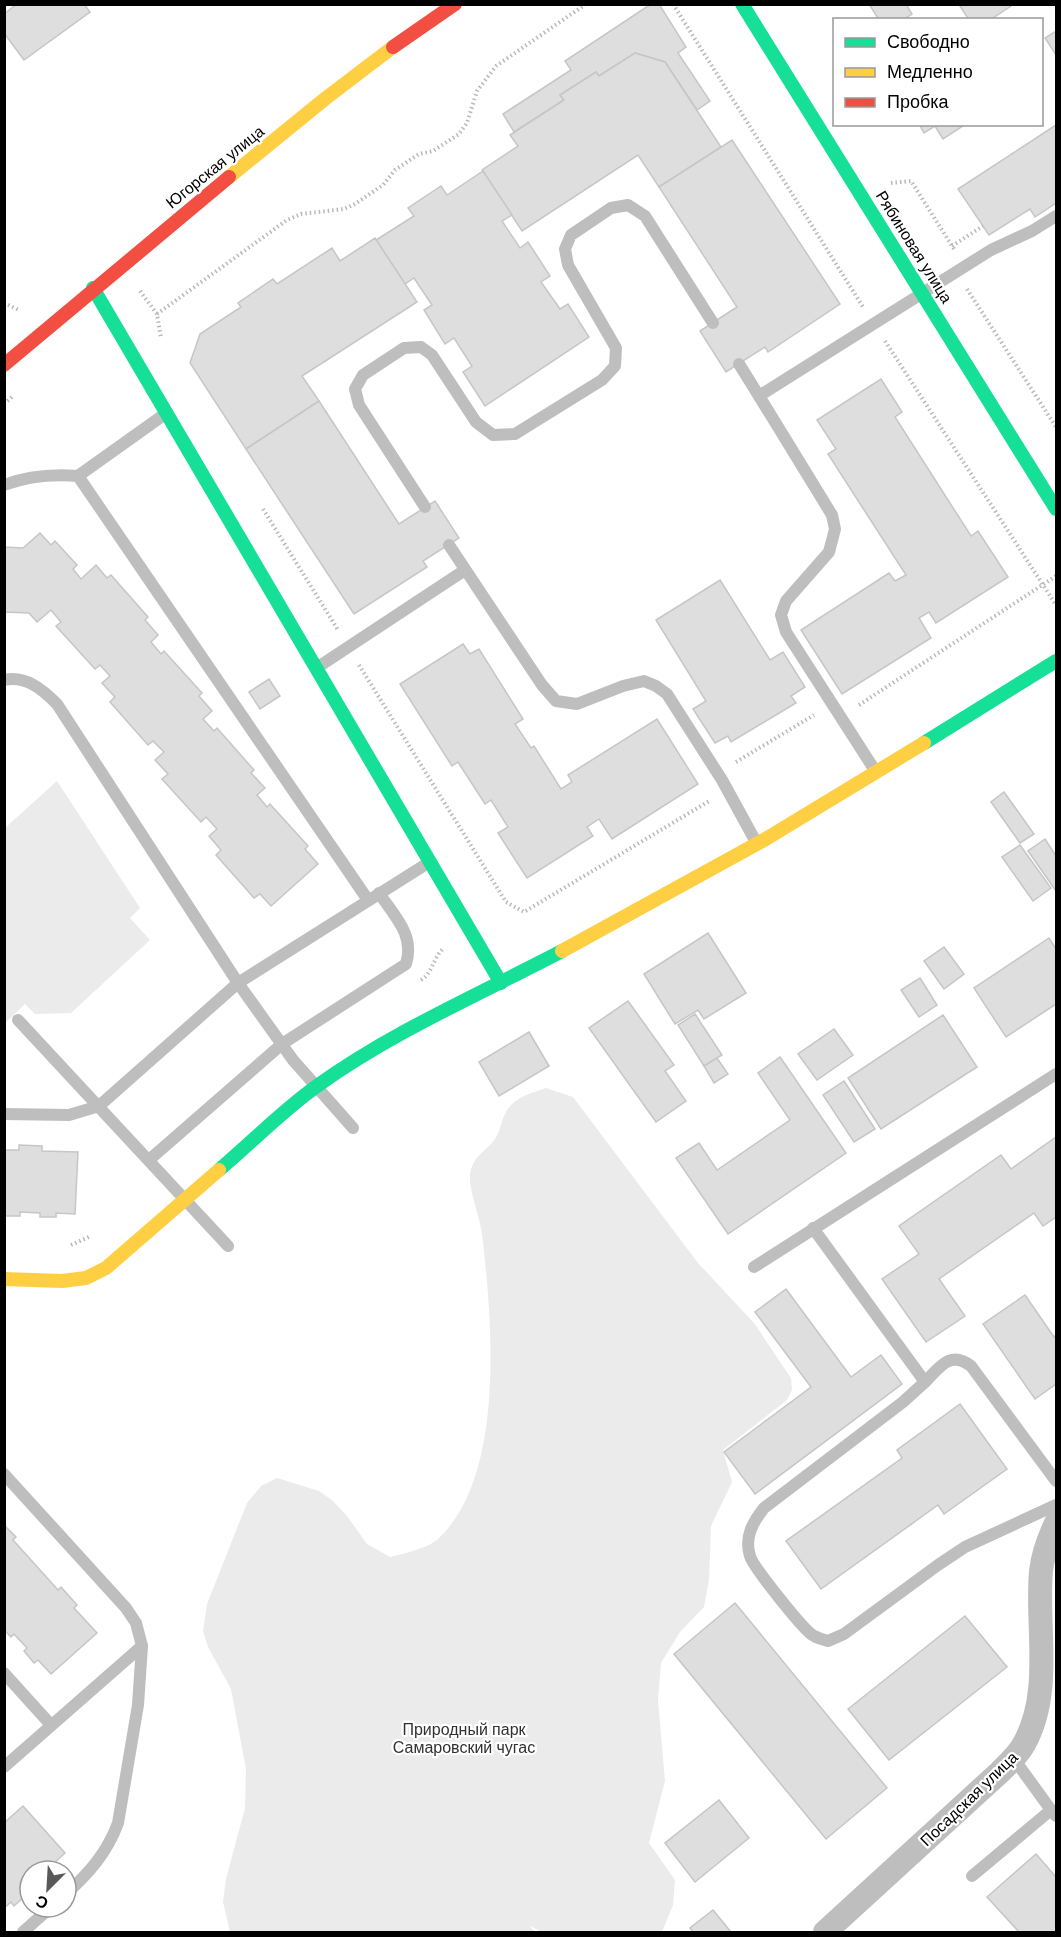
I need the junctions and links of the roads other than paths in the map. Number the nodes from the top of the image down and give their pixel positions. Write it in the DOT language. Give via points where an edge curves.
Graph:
graph roads {
  1 [pos="455,4"];
  2 [pos="742,4"];
  3 [pos="1056,216"];
  4 [pos="93,288"];
  5 [pos="923,293"];
  6 [pos="713,323"];
  7 [pos="739,364"];
  8 [pos="4,365"];
  9 [pos="759,396"];
  10 [pos="168,413"];
  11 [pos="78,476"];
  12 [pos="4,484"];
  13 [pos="425,507"];
  14 [pos="1056,509"];
  15 [pos="449,545"];
  16 [pos="465,570"];
  17 [pos="1056,661"];
  18 [pos="315,668"];
  19 [pos="4,680"];
  20 [pos="877,773"];
  21 [pos="757,843"];
  22 [pos="429,862"];
  23 [pos="374,896"];
  24 [pos="238,983"];
  25 [pos="501,983"];
  26 [pos="18,1020"];
  27 [pos="282,1044"];
  28 [pos="1056,1074"];
  29 [pos="315,1087"];
  30 [pos="99,1106"];
  31 [pos="4,1114"];
  32 [pos="353,1128"];
  33 [pos="148,1160"];
  34 [pos="186,1200"];
  35 [pos="813,1228"];
  36 [pos="228,1246"];
  37 [pos="754,1267"];
  38 [pos="4,1279"];
  39 [pos="925,1382"];
  40 [pos="4,1474"];
  41 [pos="1056,1481"];
  42 [pos="1056,1505"];
  43 [pos="1056,1522"];
  44 [pos="142,1646"];
  45 [pos="4,1674"];
  46 [pos="51,1725"];
  47 [pos="1014,1759"];
  48 [pos="4,1767"];
  49 [pos="1054,1813"];
  50 [pos="972,1876"];
  51 [pos="78,1883"];
  52 [pos="38,1919"];
  53 [pos="23,1932"];
  54 [pos="825,1932"];
  1 -- 4 [label="street, Югорская улица" via="379,56"];
  2 -- 5 [label="street, Рябиновая улица"];
  3 -- 5 [label="lane" via="991,250"];
  4 -- 8 [label="street, Югорская улица"];
  4 -- 10 [label="street"];
  5 -- 9 [label="lane"];
  5 -- 14 [label="street, Рябиновая улица"];
  6 -- 13 [label="lane" via="645,216 628,205 611,208 571,235 565,249 568,265 616,348 615,366 602,380 515,434 493,435 476,422 432,355 421,347 404,348 363,375 355,388 359,405"];
  7 -- 9 [label="lane"];
  9 -- 20 [label="lane" via="832,515 835,529 829,552 786,601 781,615 786,632"];
  10 -- 11 [label="lane"];
  10 -- 18 [label="street"];
  11 -- 12 [label="lane" via="55,474"];
  11 -- 23 [label="lane"];
  15 -- 16 [label="lane"];
  16 -- 18 [label="lane"];
  16 -- 21 [label="lane" via="556,701 577,704 644,681 667,694"];
  17 -- 20 [label="street"];
  18 -- 22 [label="street"];
  19 -- 24 [label="lane" via="14,678 40,687 57,704"];
  20 -- 21 [label="street"];
  21 -- 25 [label="street"];
  22 -- 23 [label="lane"];
  22 -- 25 [label="street"];
  23 -- 24 [label="lane"];
  23 -- 27 [label="lane" via="405,932 410,944 406,964"];
  24 -- 27 [label="lane"];
  24 -- 30 [label="lane"];
  25 -- 29 [label="street" via="397,1035"];
  26 -- 30 [label="lane"];
  27 -- 29 [label="lane"];
  27 -- 33 [label="lane"];
  28 -- 35 [label="lane"];
  29 -- 32 [label="lane"];
  29 -- 34 [label="street"];
  30 -- 31 [label="lane" via="69,1115"];
  30 -- 33 [label="lane"];
  33 -- 34 [label="lane"];
  34 -- 36 [label="lane"];
  34 -- 38 [label="street" via="106,1268 86,1278"];
  35 -- 37 [label="lane"];
  35 -- 39 [label="lane"];
  39 -- 41 [label="lane" via="944,1362 955,1358 971,1366"];
  39 -- 42 [label="lane" via="764,1508 751,1525 750,1556 800,1624 813,1636 828,1641 844,1634 965,1547"];
  40 -- 44 [label="lane" via="126,1608 136,1623"];
  43 -- 47 [label="street, Посадская улица" via="1041,1570 1038,1701 1032,1725"];
  44 -- 46 [label="lane"];
  44 -- 51 [label="lane" via="138,1705 118,1823 103,1855"];
  45 -- 46 [label="lane"];
  46 -- 48 [label="lane"];
  47 -- 49 [label="lane"];
  47 -- 54 [label="street, Посадская улица"];
  49 -- 50 [label="lane"];
  52 -- 53 [label="lane"];
}
